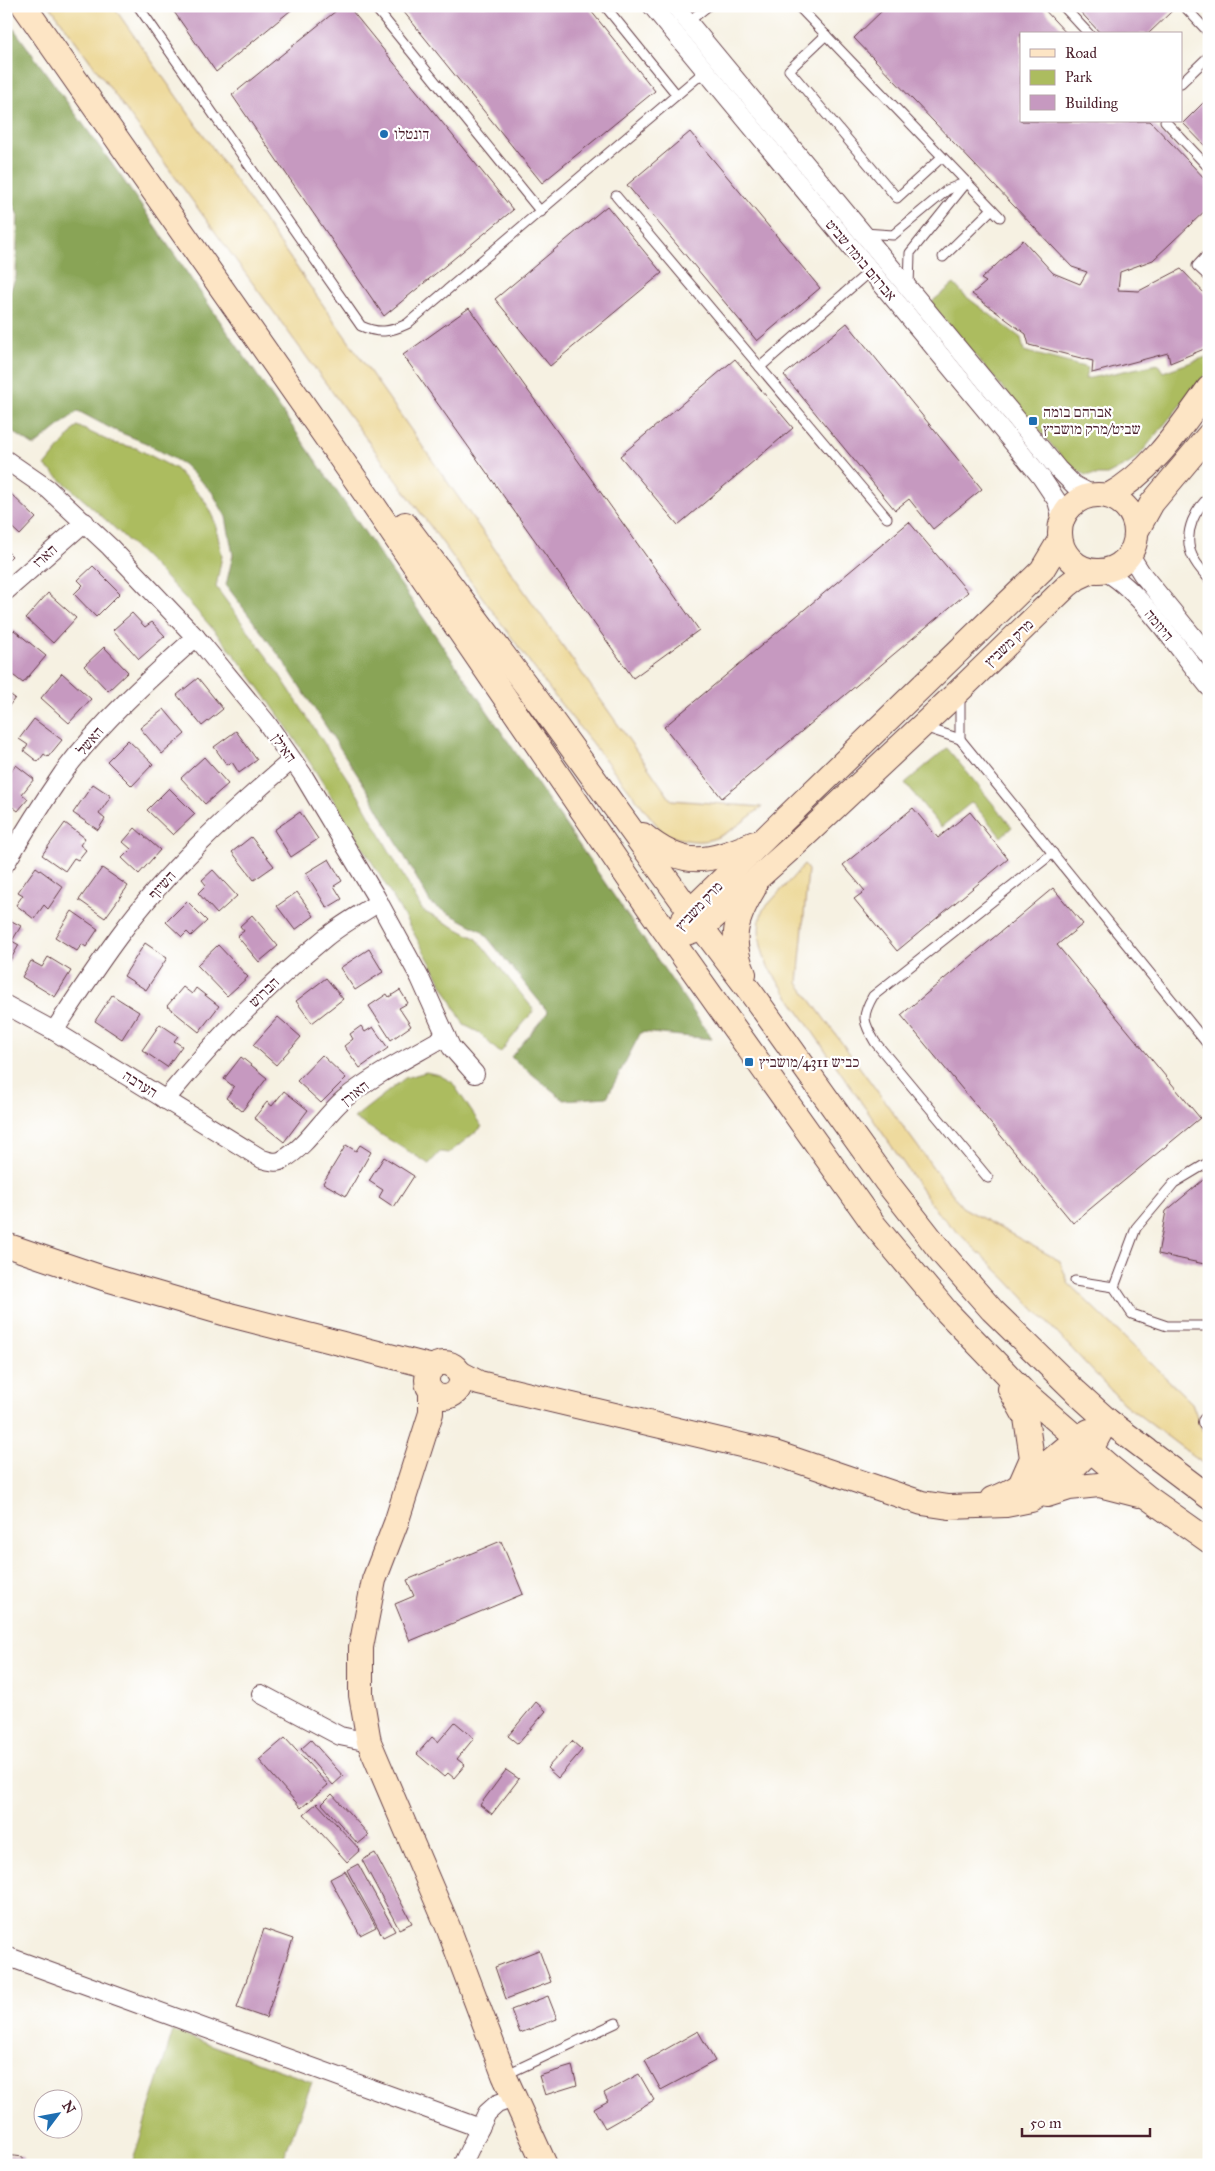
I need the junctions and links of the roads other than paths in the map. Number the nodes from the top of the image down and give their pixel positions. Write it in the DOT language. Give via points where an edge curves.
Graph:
graph roads {
  1 [pos="24,6"];
  2 [pos="138,6"];
  3 [pos="374,6"];
  4 [pos="605,6"];
  5 [pos="652,6"];
  6 [pos="675,6"];
  7 [pos="708,6"];
  8 [pos="798,6"];
  9 [pos="1063,6"];
  10 [pos="1184,6"];
  11 [pos="688,22"];
  12 [pos="1087,32"];
  13 [pos="1209,33"];
  14 [pos="826,35"];
  15 [pos="1209,56"];
  16 [pos="706,71"];
  17 [pos="1182,82"];
  18 [pos="677,95"];
  19 [pos="1166,122"];
  20 [pos="942,157"];
  21 [pos="1209,168"];
  22 [pos="967,182"];
  23 [pos="616,196"];
  24 [pos="992,209"];
  25 [pos="541,212"];
  26 [pos="171,213"];
  27 [pos="1000,217"];
  28 [pos="862,233"];
  29 [pos="1209,253"];
  30 [pos="943,257"];
  31 [pos="870,271"];
  32 [pos="1209,277"];
  33 [pos="909,289"];
  34 [pos="760,366"];
  35 [pos="1209,388"];
  36 [pos="1209,435"];
  37 [pos="6,460"];
  38 [pos="6,467"];
  39 [pos="26,473"];
  40 [pos="1100,496"];
  41 [pos="1209,497"];
  42 [pos="887,518"];
  43 [pos="85,522"];
  44 [pos="1061,529"];
  45 [pos="1136,532"];
  46 [pos="1130,555"];
  47 [pos="1097,571"];
  48 [pos="1209,579"];
  49 [pos="6,591"];
  50 [pos="196,637"];
  51 [pos="1209,656"];
  52 [pos="1209,687"];
  53 [pos="959,691"];
  54 [pos="921,726"];
  55 [pos="960,739"];
  56 [pos="292,760"];
  57 [pos="621,817"];
  58 [pos="766,839"];
  59 [pos="1052,853"];
  60 [pos="6,863"];
  61 [pos="763,874"];
  62 [pos="379,902"];
  63 [pos="696,919"];
  64 [pos="670,938"];
  65 [pos="752,994"];
  66 [pos="6,1005"];
  67 [pos="54,1031"];
  68 [pos="446,1036"];
  69 [pos="1209,1046"];
  70 [pos="475,1074"];
  71 [pos="165,1100"];
  72 [pos="275,1162"];
  73 [pos="1209,1162"];
  74 [pos="988,1178"];
  75 [pos="6,1245"];
  76 [pos="1075,1281"];
  77 [pos="1114,1287"];
  78 [pos="1209,1326"];
  79 [pos="999,1367"];
  80 [pos="442,1384"];
  81 [pos="1107,1420"];
  82 [pos="1083,1445"];
  83 [pos="1025,1494"];
  84 [pos="1147,1497"];
  85 [pos="1209,1497"];
  86 [pos="1209,1541"];
  87 [pos="261,1694"];
  88 [pos="369,1742"];
  89 [pos="6,1956"];
  90 [pos="616,2023"];
  91 [pos="504,2075"];
  92 [pos="514,2098"];
  93 [pos="480,2128"];
  94 [pos="462,2165"];
  95 [pos="545,2165"];
  1 -- 26 [label="main road"];
  2 -- 25 [label="lane" via="361,326 389,332 407,324"];
  3 -- 25 [label="lane"];
  4 -- 18 [label="lane"];
  5 -- 16 [label="street, אברהם בומה שביט"];
  6 -- 11 [label="street, אברהם בומה שביט"];
  7 -- 11 [label="lane"];
  8 -- 14 [label="lane"];
  9 -- 12 [label="lane"];
  10 -- 13 [label="lane"];
  11 -- 28 [label="street, אברהם בומה שביט"];
  14 -- 20 [label="lane"];
  14 -- 20 [label="lane" via="789,70 897,198"];
  15 -- 17 [label="lane"];
  16 -- 18 [label="lane"];
  16 -- 31 [label="street, אברהם בומה שביט"];
  18 -- 25 [label="lane"];
  19 -- 21 [label="lane"];
  20 -- 22 [label="lane"];
  22 -- 24 [label="lane"];
  22 -- 28 [label="lane" via="947,190 893,235"];
  22 -- 33 [label="lane" via="910,253"];
  23 -- 34 [label="lane"];
  24 -- 27 [label="lane"];
  24 -- 30 [label="lane"];
  26 -- 57 [label="main road" via="538,701"];
  26 -- 64 [label="main road"];
  28 -- 33 [label="street, אברהם בומה שביט"];
  29 -- 32 [label="lane" via="1196,266"];
  31 -- 34 [label="lane"];
  31 -- 44 [label="street, אברהם בומה שביט" via="1041,477 1057,501"];
  33 -- 40 [label="street, אברהם בומה שביט" via="1058,469 1084,492"];
  34 -- 42 [label="lane"];
  35 -- 40 [label="main road, מרק משביץ" via="1148,466 1130,483"];
  36 -- 45 [label="main road" via="1152,503"];
  37 -- 39 [label="street, האילן"];
  38 -- 39 [label="street, האילן"];
  39 -- 43 [label="street, האילן"];
  40 -- 44 [label="main road, מרק משביץ" via="1079,500 1070,506"];
  40 -- 45 [label="main road" via="1125,507"];
  41 -- 48 [label="lane" via="1194,516 1189,532 1190,550"];
  43 -- 49 [label="street, הארז"];
  43 -- 50 [label="street, האילן"];
  44 -- 47 [label="main road" via="1066,556 1075,565"];
  44 -- 58 [label="main road, מרק משביץ" via="1042,570"];
  45 -- 46 [label="main road"];
  46 -- 47 [label="main road, מרק משביץ" via="1116,567"];
  46 -- 51 [label="street, היוזמה"];
  47 -- 52 [label="street, היוזמה" via="1119,580 1138,598"];
  47 -- 53 [label="main road, מרק משביץ" via="1068,585"];
  50 -- 56 [label="street, האילן" via="232,678"];
  50 -- 60 [label="street, האשל" via="138,690 87,744 45,800"];
  53 -- 54 [label="main road, מרק משביץ"];
  53 -- 55 [label="lane"];
  54 -- 55 [label="lane"];
  54 -- 61 [label="main road, מרק משביץ"];
  55 -- 59 [label="lane"];
  56 -- 62 [label="street, האילן"];
  56 -- 67 [label="street, השיזף" via="216,828 146,902"];
  57 -- 58 [label="main road" via="663,850 691,860 723,855"];
  57 -- 63 [label="main road"];
  58 -- 63 [label="main road, מרק משביץ"];
  59 -- 69 [label="lane"];
  59 -- 74 [label="lane" via="873,996 864,1012 866,1027 874,1042"];
  61 -- 63 [label="main road, מרק משביץ"];
  61 -- 65 [label="main road" via="740,915 734,940 736,954"];
  62 -- 68 [label="street, האילן" via="420,978"];
  62 -- 71 [label="street, הברוש" via="327,936 283,974 231,1024"];
  63 -- 64 [label="main road, מרק משביץ"];
  63 -- 65 [label="main road"];
  64 -- 79 [label="main road" via="875,1226 947,1312"];
  65 -- 81 [label="main road" via="885,1180 942,1253 1039,1358"];
  66 -- 67 [label="street, הערבה"];
  67 -- 71 [label="street, הערבה"];
  68 -- 70 [label="street, האילן" via="451,1047"];
  68 -- 72 [label="street, האורן" via="344,1100 297,1150"];
  71 -- 72 [label="street, הערבה" via="262,1159"];
  73 -- 77 [label="lane" via="1174,1183 1136,1228"];
  75 -- 80 [label="main road"];
  76 -- 77 [label="lane"];
  77 -- 78 [label="lane" via="1132,1314 1167,1326"];
  79 -- 82 [label="main road"];
  79 -- 83 [label="main road" via="1026,1418 1032,1458"];
  80 -- 83 [label="main road" via="775,1453 922,1503 949,1507 1006,1505"];
  80 -- 88 [label="main road" via="374,1580 361,1647 361,1695"];
  81 -- 82 [label="main road"];
  81 -- 85 [label="main road"];
  82 -- 83 [label="main road" via="1062,1479"];
  82 -- 84 [label="main road"];
  83 -- 84 [label="main road" via="1099,1485"];
  84 -- 86 [label="main road"];
  87 -- 88 [label="street" via="340,1736"];
  88 -- 91 [label="main road" via="448,1927"];
  89 -- 93 [label="street"];
  90 -- 91 [label="lane"];
  91 -- 92 [label="main road"];
  92 -- 93 [label="street" via="497,2104 487,2113"];
  92 -- 95 [label="main road"];
  93 -- 94 [label="street"];
}
